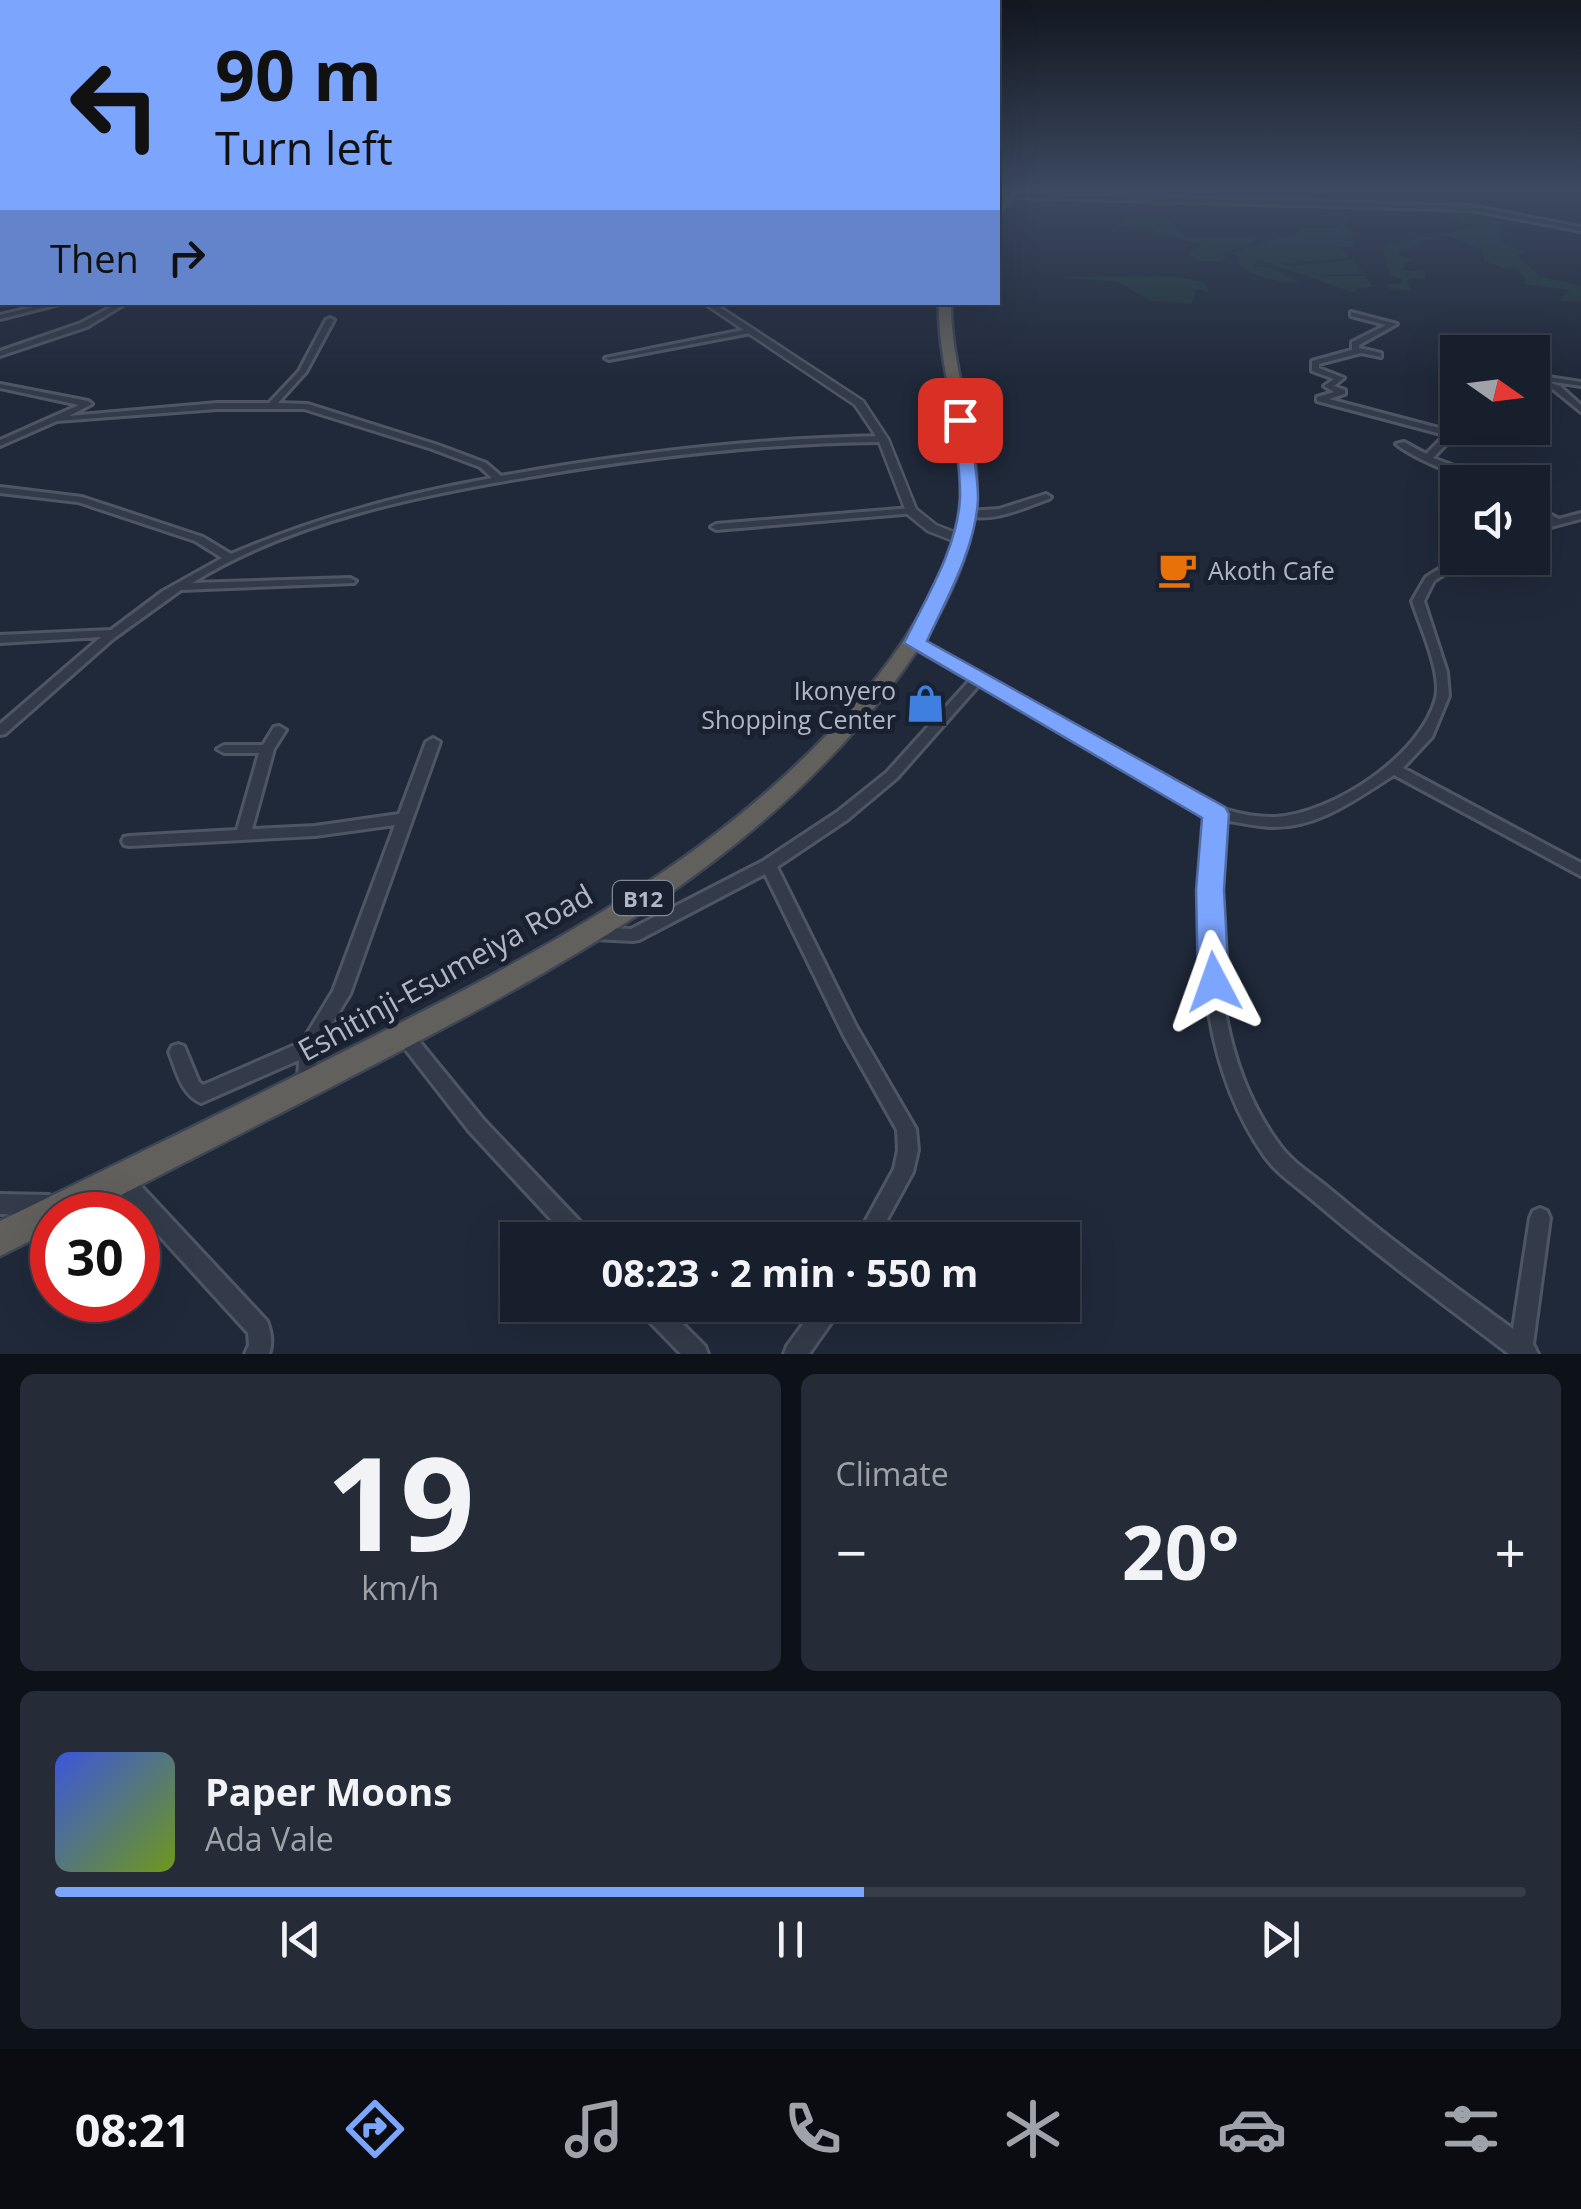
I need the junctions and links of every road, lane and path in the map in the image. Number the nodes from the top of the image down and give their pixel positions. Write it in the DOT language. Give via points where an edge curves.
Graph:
graph roads {
  1 [pos="55,305"];
  2 [pos="119,305"];
  3 [pos="710,305"];
  4 [pos="945,305"];
  5 [pos="1354,314"];
  6 [pos="0,317"];
  7 [pos="330,320"];
  8 [pos="748,330"];
  9 [pos="1360,351"];
  10 [pos="0,354"];
  11 [pos="1378,355"];
  12 [pos="609,358"];
  13 [pos="1550,380"];
  14 [pos="1581,384"];
  15 [pos="1550,385"];
  16 [pos="0,386"];
  17 [pos="273,404"];
  18 [pos="1581,409"];
  19 [pos="60,419"];
  20 [pos="883,439"];
  21 [pos="0,444"];
  22 [pos="1401,444"];
  23 [pos="1429,456"];
  24 [pos="1448,465"];
  25 [pos="498,478"];
  26 [pos="0,490"];
  27 [pos="1046,498"];
  28 [pos="911,512"];
  29 [pos="1581,516"];
  30 [pos="1550,518"];
  31 [pos="1557,522"];
  32 [pos="1550,524"];
  33 [pos="964,526"];
  34 [pos="716,527"];
  35 [pos="230,558"];
  36 [pos="1440,573"];
  37 [pos="350,581"];
  38 [pos="181,587"];
  39 [pos="113,632"];
  40 [pos="0,639"];
  41 [pos="915,643"];
  42 [pos="980,678"];
  43 [pos="278,730"];
  44 [pos="0,732"];
  45 [pos="433,742"];
  46 [pos="224,749"];
  47 [pos="268,750"];
  48 [pos="1394,768"];
  49 [pos="1216,814"];
  50 [pos="402,818"];
  51 [pos="242,836"];
  52 [pos="129,842"];
  53 [pos="768,864"];
  54 [pos="1581,870"];
  55 [pos="590,933"];
  56 [pos="404,1035"];
  57 [pos="308,1046"];
  58 [pos="178,1052"];
  59 [pos="307,1085"];
  60 [pos="122,1180"];
  61 [pos="96,1192"];
  62 [pos="0,1204"];
  63 [pos="30,1205"];
  64 [pos="1540,1218"];
  65 [pos="567,1222"];
  66 [pos="876,1222"];
  67 [pos="30,1224"];
  68 [pos="0,1239"];
  69 [pos="665,1322"];
  70 [pos="818,1322"];
  71 [pos="1524,1352"];
  72 [pos="256,1354"];
  73 [pos="697,1354"];
  74 [pos="796,1354"];
  1 -- 6 [label="street"];
  2 -- 10 [label="street" via="84,325"];
  3 -- 8 [label="street"];
  4 -- 33 [label="highway, Eshitinji-Esumeiya Road / B12" via="966,462"];
  5 -- 9 [label="street" via="1393,324 1358,341"];
  7 -- 17 [label="street" via="302,372"];
  8 -- 12 [label="street"];
  8 -- 20 [label="street" via="859,403"];
  9 -- 11 [label="street"];
  9 -- 23 [label="street" via="1315,363 1340,378 1328,386 1342,392 1320,399 1451,434"];
  13 -- 14 [label="street"];
  15 -- 18 [label="street"];
  16 -- 19 [label="street" via="87,401"];
  17 -- 19 [label="street"];
  17 -- 25 [label="street" via="330,412 483,466"];
  19 -- 21 [label="street"];
  20 -- 25 [label="street" via="766,442"];
  20 -- 28 [label="street"];
  22 -- 23 [label="street"];
  23 -- 24 [label="street"];
  25 -- 35 [label="street" via="378,507"];
  26 -- 35 [label="street" via="78,499 198,538"];
  27 -- 33 [label="street"];
  28 -- 33 [label="street" via="932,528"];
  28 -- 34 [label="street"];
  29 -- 31 [label="street"];
  30 -- 31 [label="street"];
  31 -- 32 [label="street"];
  33 -- 41 [label="highway, Eshitinji-Esumeiya Road / B12"];
  35 -- 38 [label="street"];
  36 -- 48 [label="street" via="1418,601 1443,696 1427,734"];
  37 -- 38 [label="street"];
  38 -- 39 [label="street"];
  39 -- 40 [label="street"];
  39 -- 44 [label="street"];
  41 -- 42 [label="street"];
  41 -- 55 [label="highway, Eshitinji-Esumeiya Road / B12" via="808,770 734,834"];
  42 -- 49 [label="street"];
  42 -- 53 [label="street" via="892,775"];
  43 -- 47 [label="street"];
  45 -- 50 [label="street"];
  46 -- 47 [label="street"];
  47 -- 51 [label="street"];
  48 -- 49 [label="street" via="1313,816 1273,822"];
  48 -- 54 [label="street"];
  49 -- 71 [label="street" via="1210,890 1216,1016 1258,1126 1273,1152 1346,1217"];
  50 -- 51 [label="street"];
  50 -- 57 [label="street" via="341,994"];
  51 -- 52 [label="street"];
  53 -- 55 [label="street" via="632,934"];
  53 -- 66 [label="street" via="906,1129 903,1172"];
  55 -- 56 [label="highway, Eshitinji-Esumeiya Road / B12"];
  56 -- 59 [label="highway, Eshitinji-Esumeiya Road / B12"];
  56 -- 65 [label="street"];
  57 -- 58 [label="street" via="202,1095"];
  57 -- 59 [label="street"];
  59 -- 60 [label="highway, Eshitinji-Esumeiya Road / B12"];
  60 -- 61 [label="highway, Eshitinji-Esumeiya Road / B12"];
  60 -- 72 [label="street" via="258,1329"];
  62 -- 63 [label="street"];
  64 -- 71 [label="street"];
  67 -- 68 [label="highway, Eshitinji-Esumeiya Road / B12"];
  69 -- 73 [label="street"];
  70 -- 74 [label="street"];
}
